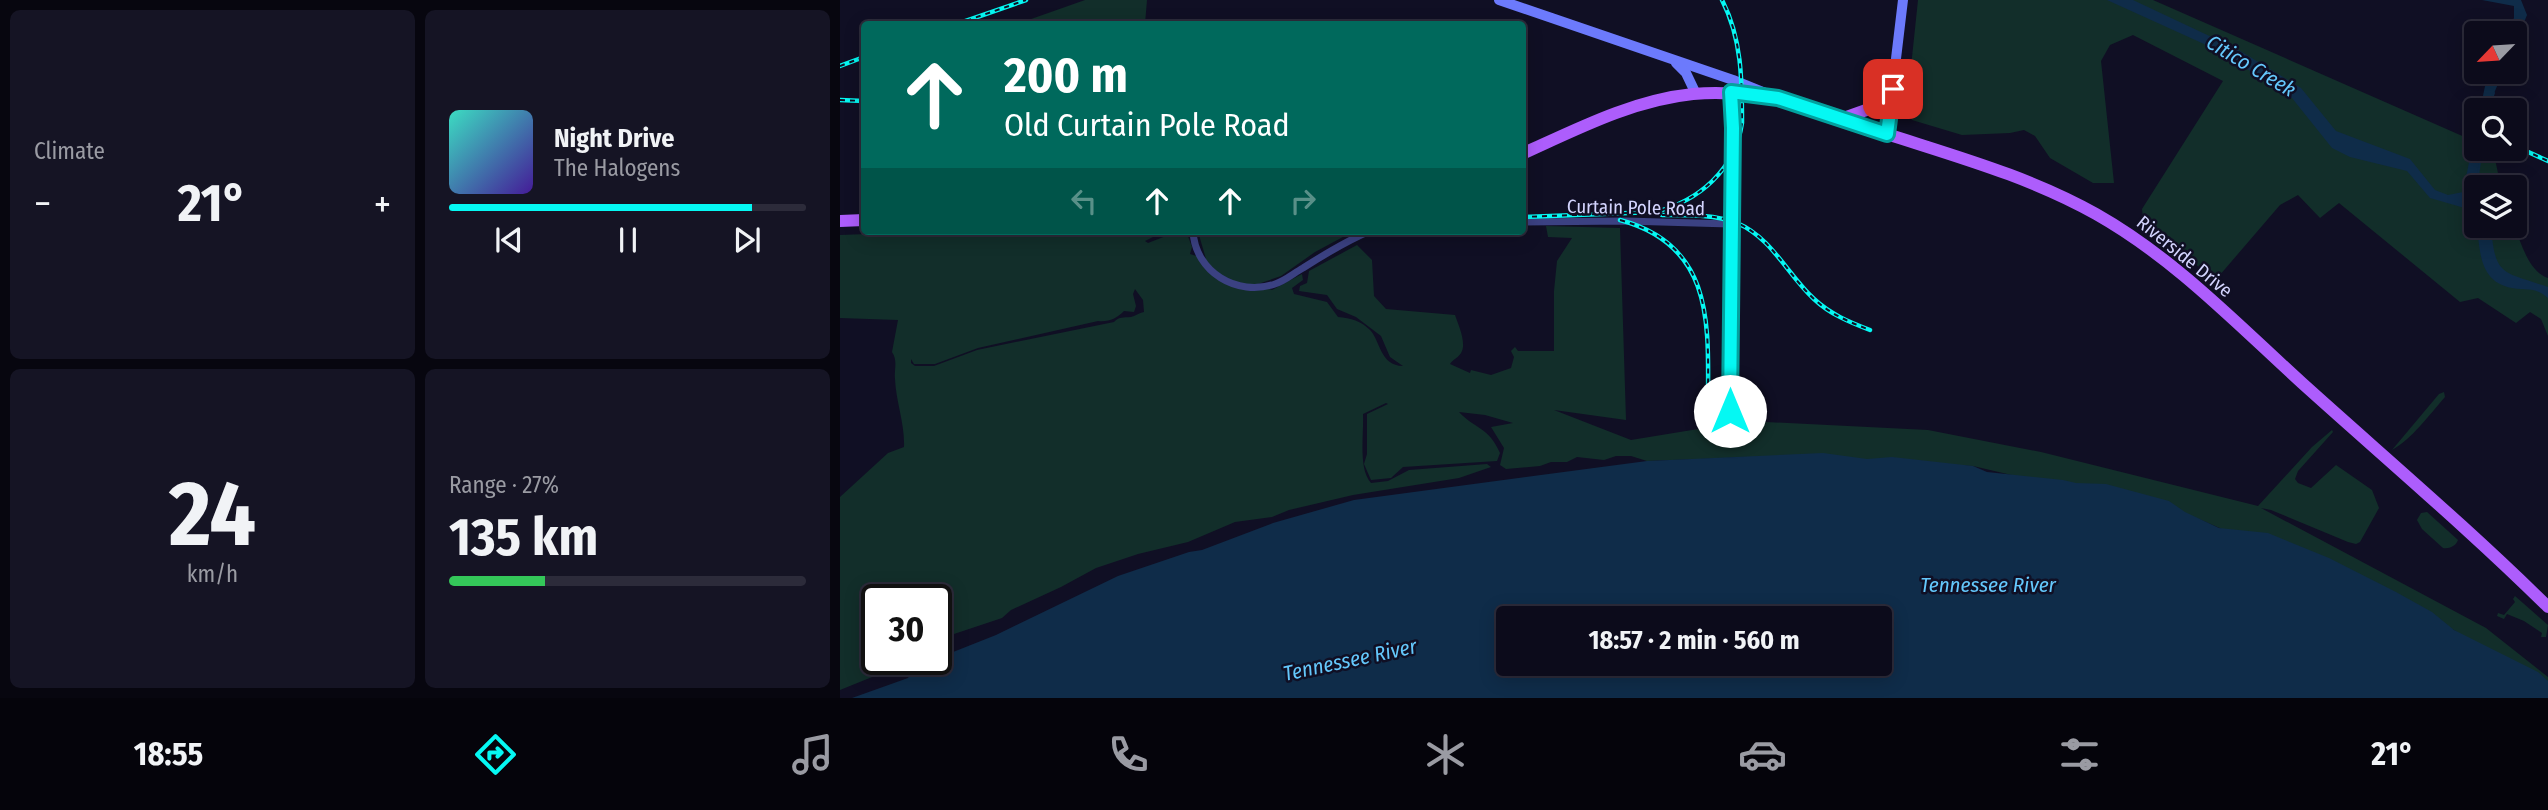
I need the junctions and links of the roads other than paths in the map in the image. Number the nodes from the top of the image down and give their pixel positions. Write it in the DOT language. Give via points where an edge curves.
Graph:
graph roads {
  1 [pos="1499,0"];
  2 [pos="1903,0"];
  3 [pos="1674,61"];
  4 [pos="1893,89"];
  5 [pos="1731,92"];
  6 [pos="1702,94"];
  7 [pos="1778,98"];
  8 [pos="1841,118"];
  9 [pos="1887,134"];
  10 [pos="1526,152"];
  11 [pos="840,220"];
  12 [pos="861,220"];
  13 [pos="1526,222"];
  14 [pos="1730,224"];
  15 [pos="1194,235"];
  16 [pos="1362,235"];
  17 [pos="1730,411"];
  18 [pos="2548,607"];
  1 -- 3 [label="street"];
  2 -- 4 [label="street"];
  3 -- 6 [label="street"];
  3 -- 7 [label="street"];
  4 -- 8 [label="main road" via="1868,109"];
  4 -- 9 [label="street"];
  5 -- 6 [label="main road, Riverside Drive"];
  5 -- 7 [label="main road, Riverside Drive"];
  5 -- 14 [label="street"];
  6 -- 10 [label="main road, Riverside Drive" via="1622,111"];
  7 -- 8 [label="main road, Riverside Drive"];
  8 -- 9 [label="main road, Riverside Drive"];
  9 -- 18 [label="main road, Riverside Drive" via="2038,186 2151,250"];
  11 -- 12 [label="main road"];
  13 -- 14 [label="street, Curtain Pole Road"];
  14 -- 17 [label="street, Curtain Pole Road"];
  15 -- 16 [label="street" via="1199,256 1216,277 1250,289 1276,284"];
}
